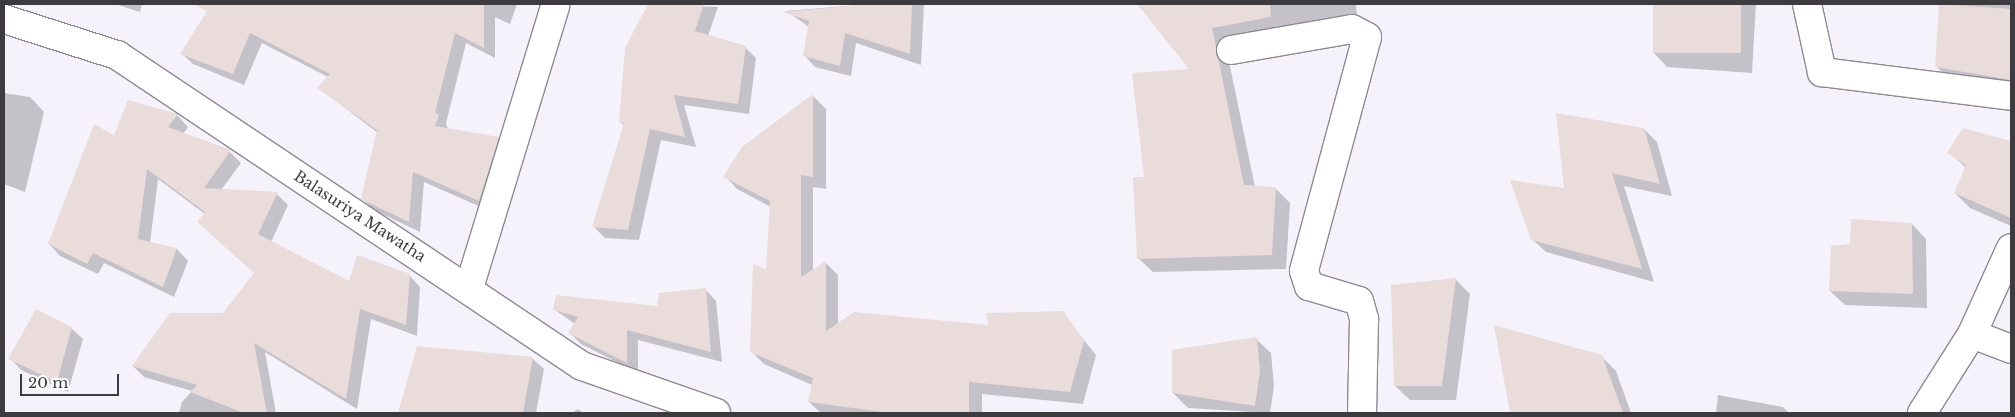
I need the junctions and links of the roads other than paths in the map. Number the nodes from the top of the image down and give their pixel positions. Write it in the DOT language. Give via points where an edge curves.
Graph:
graph roads {
  1 [pos="1807,4"];
  2 [pos="555,6"];
  3 [pos="4,19"];
  4 [pos="1230,50"];
  5 [pos="2011,96"];
  6 [pos="2011,248"];
  7 [pos="469,288"];
  8 [pos="1972,334"];
  9 [pos="2011,349"];
  10 [pos="716,413"];
  11 [pos="1362,413"];
  12 [pos="1922,413"];
  1 -- 5 [label="street" via="1822,72"];
  2 -- 7 [label="street"];
  3 -- 7 [label="street, Balasuriya Mawatha" via="116,55"];
  4 -- 11 [label="street" via="1352,29 1367,37 1304,270 1309,286 1359,301 1364,319"];
  6 -- 8 [label="street"];
  7 -- 10 [label="street, Balasuriya Mawatha" via="582,366"];
  8 -- 9 [label="street"];
  8 -- 12 [label="street"];
}
